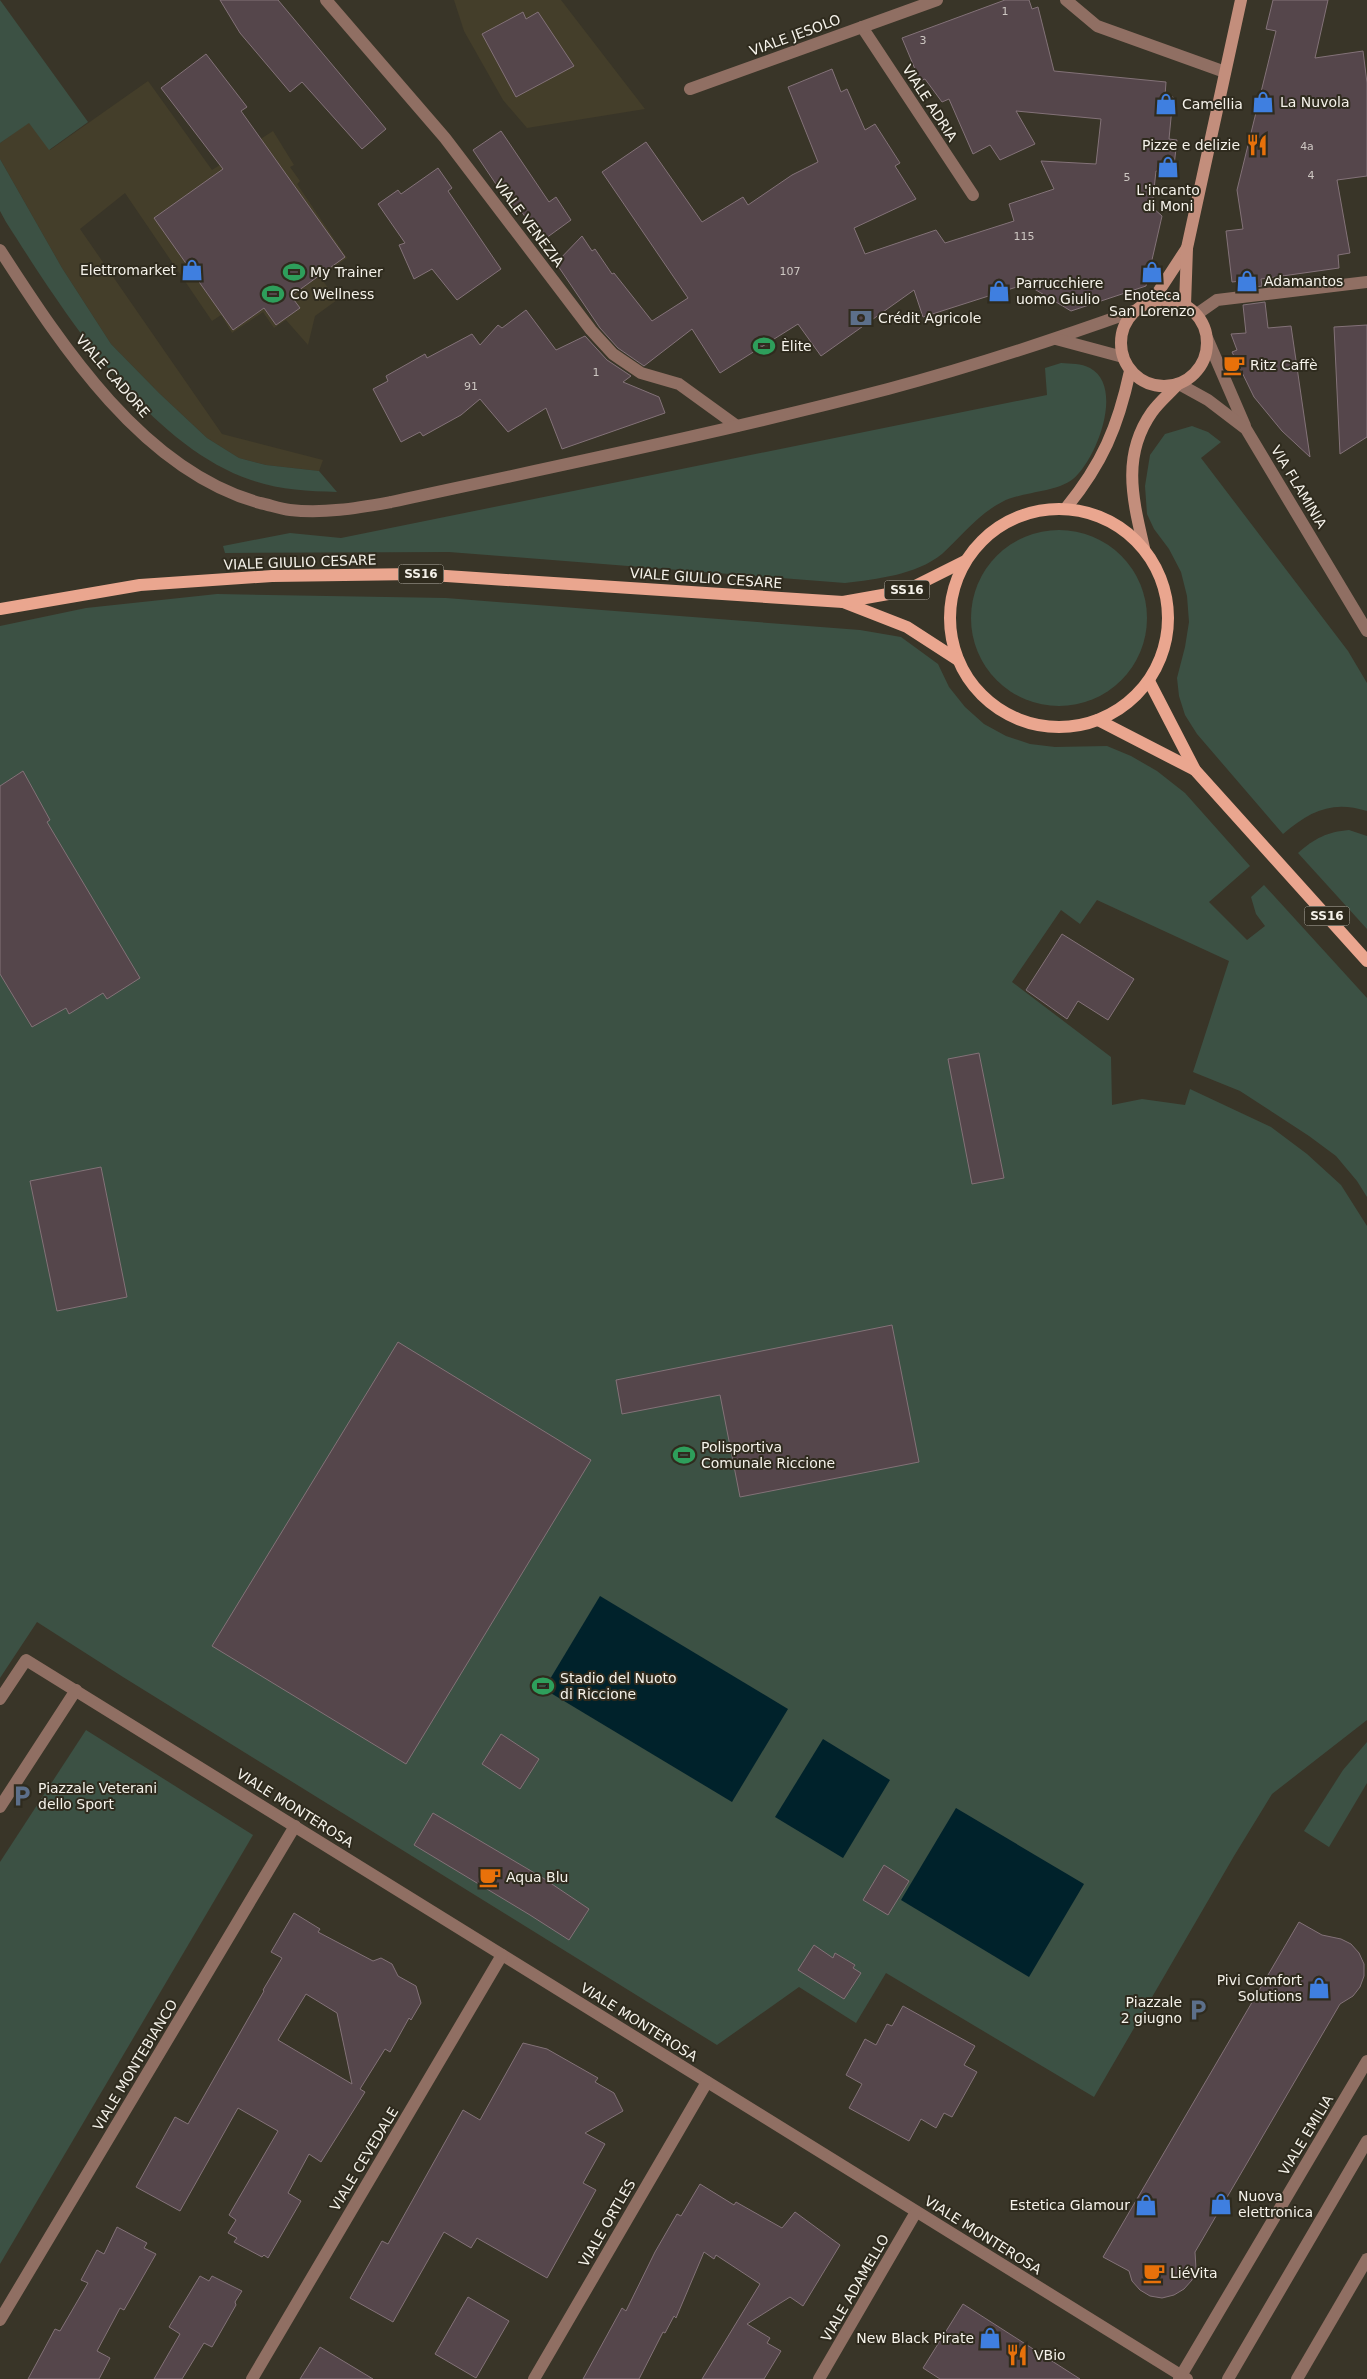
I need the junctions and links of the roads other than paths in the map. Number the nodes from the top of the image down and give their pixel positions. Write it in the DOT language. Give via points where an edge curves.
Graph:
graph roads {
  1 [pos="326,0"];
  2 [pos="937,0"];
  3 [pos="1066,0"];
  4 [pos="1241,0"];
  5 [pos="862,27"];
  6 [pos="1225,72"];
  7 [pos="690,89"];
  8 [pos="973,195"];
  9 [pos="1187,248"];
  10 [pos="0,250"];
  11 [pos="1367,282"];
  12 [pos="1153,300"];
  13 [pos="1185,305"];
  14 [pos="1134,311"];
  15 [pos="1197,314"];
  16 [pos="1207,338"];
  17 [pos="1056,339"];
  18 [pos="1123,357"];
  19 [pos="1130,371"];
  20 [pos="1179,384"];
  21 [pos="737,426"];
  22 [pos="1246,429"];
  23 [pos="1066,508"];
  24 [pos="1144,548"];
  25 [pos="965,561"];
  26 [pos="843,602"];
  27 [pos="0,609"];
  28 [pos="1367,631"];
  29 [pos="958,660"];
  30 [pos="1149,681"];
  31 [pos="1098,720"];
  32 [pos="1195,770"];
  33 [pos="1367,961"];
  34 [pos="76,1690"];
  35 [pos="0,1699"];
  36 [pos="0,1807"];
  37 [pos="295,1826"];
  38 [pos="502,1955"];
  39 [pos="1367,2060"];
  40 [pos="706,2082"];
  41 [pos="1367,2141"];
  42 [pos="916,2212"];
  43 [pos="1367,2259"];
  44 [pos="0,2320"];
  45 [pos="1182,2378"];
  46 [pos="252,2379"];
  47 [pos="534,2379"];
  48 [pos="818,2379"];
  49 [pos="1228,2379"];
  50 [pos="1297,2379"];
  1 -- 21 [label="street, VIALE VENEZIA" via="446,138 591,330 613,354 641,373 678,384"];
  2 -- 5 [label="street, VIALE JESOLO"];
  3 -- 6 [label="street" via="1097,26"];
  4 -- 6 [label="main road"];
  5 -- 7 [label="street, VIALE JESOLO"];
  5 -- 8 [label="street, VIALE ADRIA"];
  6 -- 9 [label="main road"];
  9 -- 12 [label="main road"];
  9 -- 13 [label="main road"];
  10 -- 21 [label="street, VIALE CADORE" via="77,361 125,417 176,462 210,483 244,498 288,510 339,512 382,504"];
  11 -- 15 [label="street" via="1217,300"];
  12 -- 13 [label="main road" via="1164,299"];
  12 -- 14 [label="main road"];
  13 -- 15 [label="main road"];
  14 -- 17 [label="street"];
  14 -- 18 [label="main road" via="1122,332 1120,345"];
  15 -- 16 [label="main road"];
  16 -- 20 [label="main road" via="1207,352 1201,366 1192,377"];
  16 -- 22 [label="street"];
  17 -- 18 [label="street"];
  17 -- 21 [label="street" via="890,388"];
  18 -- 19 [label="main road"];
  19 -- 20 [label="main road" via="1153,385"];
  19 -- 23 [label="main road" via="1118,420 1099,463"];
  20 -- 22 [label="street, VIA FLAMINIA" via="1208,400"];
  20 -- 24 [label="main road" via="1153,410 1142,428 1132,470 1132,494"];
  22 -- 28 [label="street, VIA FLAMINIA"];
  23 -- 24 [label="main road" via="1108,520 1127,531"];
  23 -- 25 [label="main road" via="1020,516 998,527"];
  24 -- 30 [label="main road" via="1158,568 1166,590 1169,614 1161,660"];
  25 -- 26 [label="main road, VIALE GIULIO CESARE / SS16" via="905,591"];
  25 -- 29 [label="main road" via="952,592 950,610 952,644"];
  26 -- 27 [label="main road, VIALE GIULIO CESARE / SS16" via="406,574 272,576 140,586"];
  26 -- 29 [label="main road, VIALE GIULIO CESARE / SS16" via="907,627"];
  29 -- 31 [label="main road" via="981,695 1015,718 1057,727 1078,726"];
  30 -- 31 [label="main road" via="1118,710"];
  30 -- 32 [label="main road, SS16"];
  31 -- 32 [label="main road, SS16"];
  32 -- 33 [label="main road, SS16"];
  34 -- 35 [label="street, VIALE MONTEROSA" via="26,1660"];
  34 -- 36 [label="street"];
  34 -- 37 [label="street, VIALE MONTEROSA"];
  37 -- 38 [label="street, VIALE MONTEROSA"];
  37 -- 44 [label="street, VIALE MONTEBIANCO"];
  38 -- 40 [label="street, VIALE MONTEROSA"];
  38 -- 46 [label="street, VIALE CEVEDALE"];
  39 -- 45 [label="street, VIALE EMILIA"];
  40 -- 42 [label="street, VIALE MONTEROSA"];
  40 -- 47 [label="street, VIALE ORTLES"];
  41 -- 49 [label="street"];
  42 -- 45 [label="street, VIALE MONTEROSA"];
  42 -- 48 [label="street, VIALE ADAMELLO"];
  43 -- 50 [label="street"];
}
